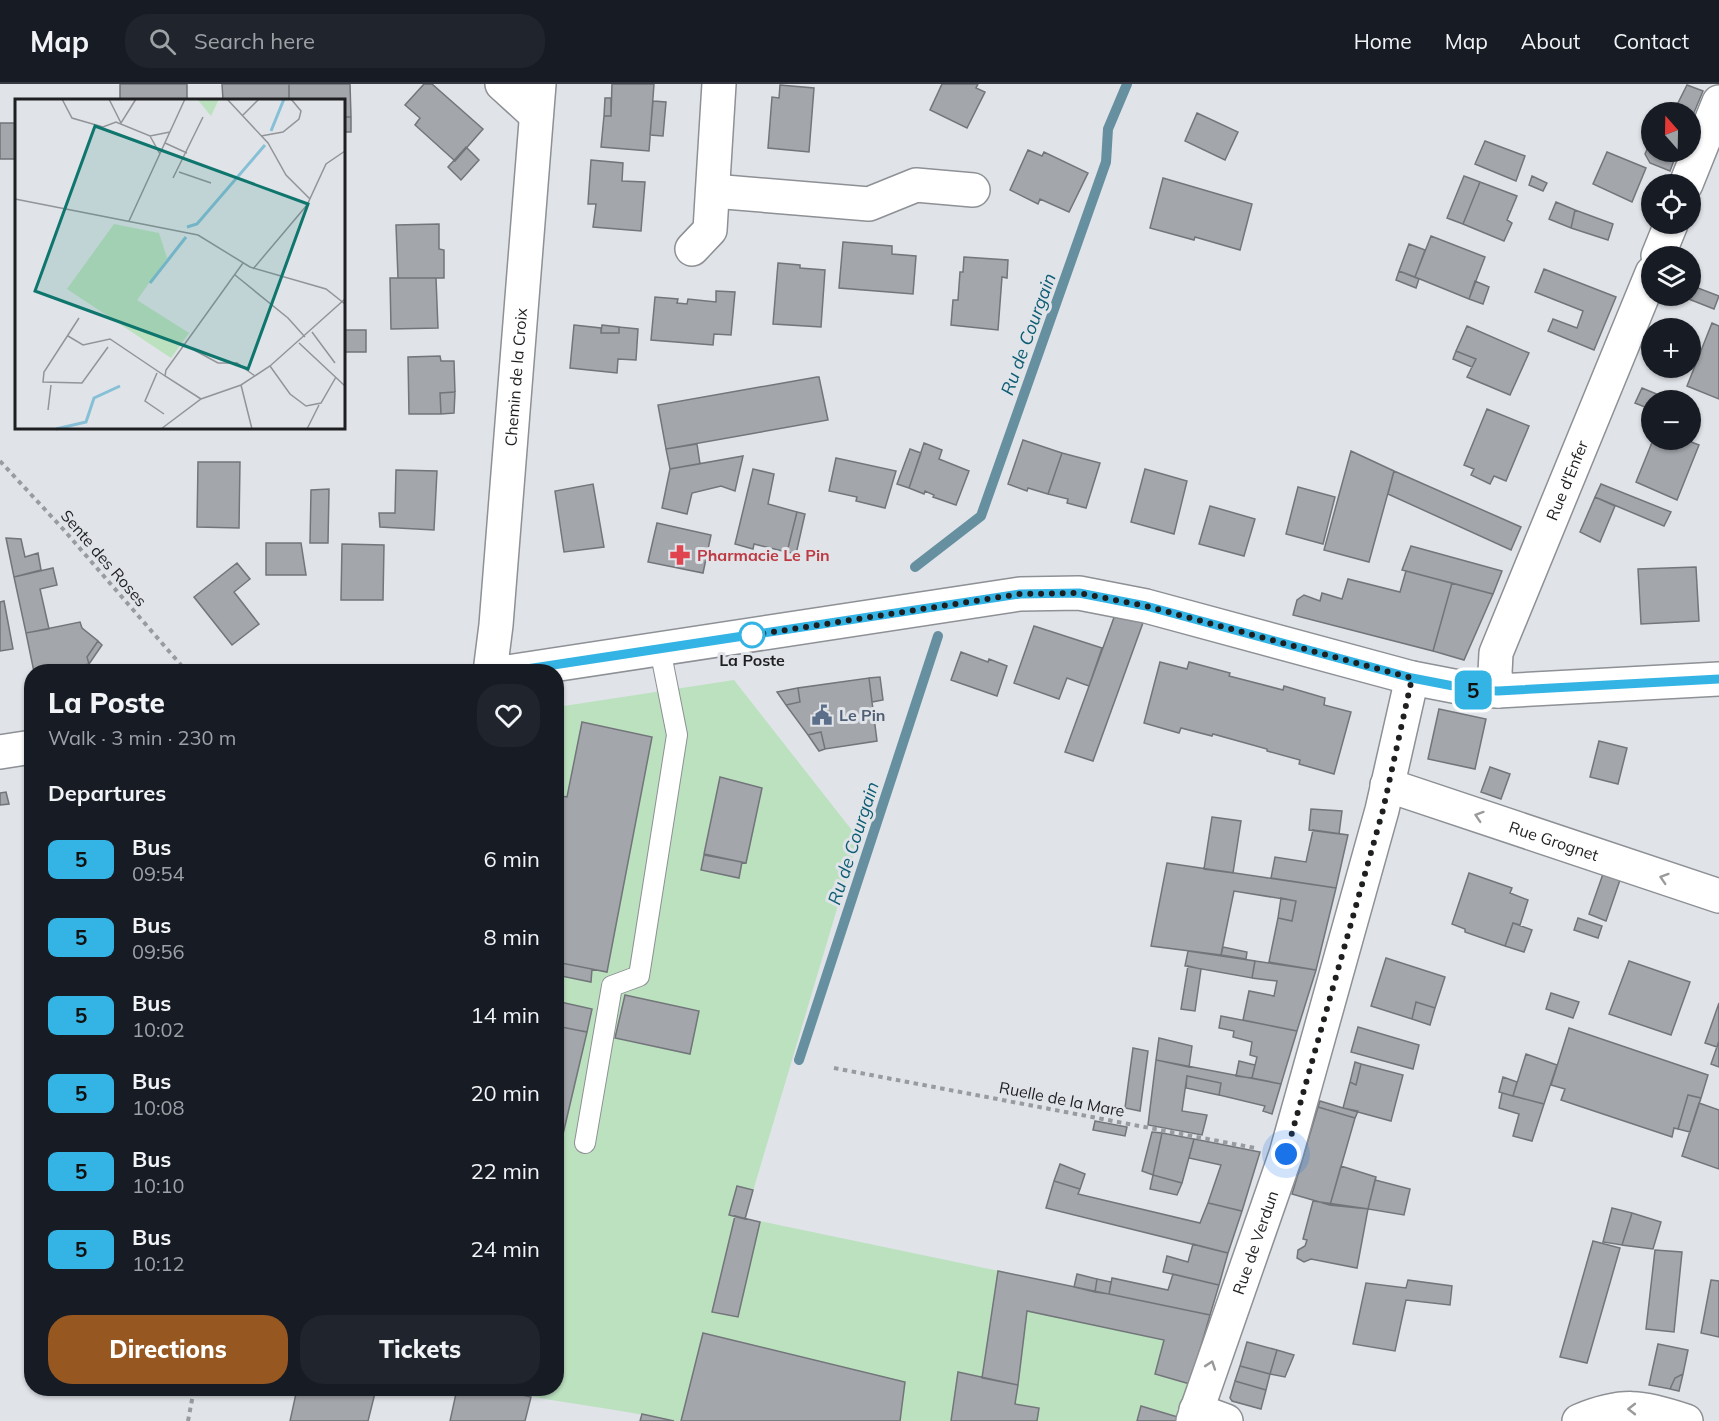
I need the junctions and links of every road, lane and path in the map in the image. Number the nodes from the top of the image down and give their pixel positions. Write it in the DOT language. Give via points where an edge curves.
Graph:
graph roads {
  1 [pos="502,84"];
  2 [pos="719,84"];
  3 [pos="538,100"];
  4 [pos="1719,102"];
  5 [pos="1690,174"];
  6 [pos="973,190"];
  7 [pos="712,191"];
  8 [pos="692,249"];
  9 [pos="1641,300"];
  10 [pos="0,461"];
  11 [pos="660,649"];
  12 [pos="180,664"];
  13 [pos="491,664"];
  14 [pos="560,664"];
  15 [pos="1412,678"];
  16 [pos="1719,679"];
  17 [pos="1498,691"];
  18 [pos="24,748"];
  19 [pos="0,752"];
  20 [pos="1387,785"];
  21 [pos="1719,896"];
  22 [pos="834,1068"];
  23 [pos="585,1143"];
  24 [pos="1286,1154"];
  25 [pos="193,1396"];
  26 [pos="1194,1415"];
  27 [pos="188,1421"];
  28 [pos="1226,1421"];
  29 [pos="1579,1421"];
  30 [pos="1686,1421"];
  1 -- 3 [label="street"];
  2 -- 7 [label="street"];
  3 -- 13 [label="street, Chemin de la Croix"];
  4 -- 5 [label="street"];
  6 -- 7 [label="street" via="916,185 869,204"];
  7 -- 8 [label="street" via="710,230"];
  9 -- 17 [label="street, Rue d'Enfer" via="1496,653"];
  10 -- 12 [label="path, Sente des Roses"];
  11 -- 14 [label="street"];
  11 -- 15 [label="street" via="1020,594 1079,593 1146,606"];
  11 -- 23 [label="lane" via="677,735 639,976 612,986"];
  15 -- 17 [label="street"];
  15 -- 20 [label="street, Rue de Verdun"];
  16 -- 17 [label="street"];
  18 -- 19 [label="street"];
  21 -- 20 [label="street, Rue Grognet, one-way"];
  20 -- 24 [label="street, Rue de Verdun"];
  22 -- 24 [label="path, Ruelle de la Mare"];
  26 -- 24 [label="street, Rue de Verdun, one-way"];
  25 -- 27 [label="path"];
  26 -- 28 [label="street"];
  30 -- 29 [label="street, one-way" via="1652,1409 1629,1407 1599,1412"];
}
